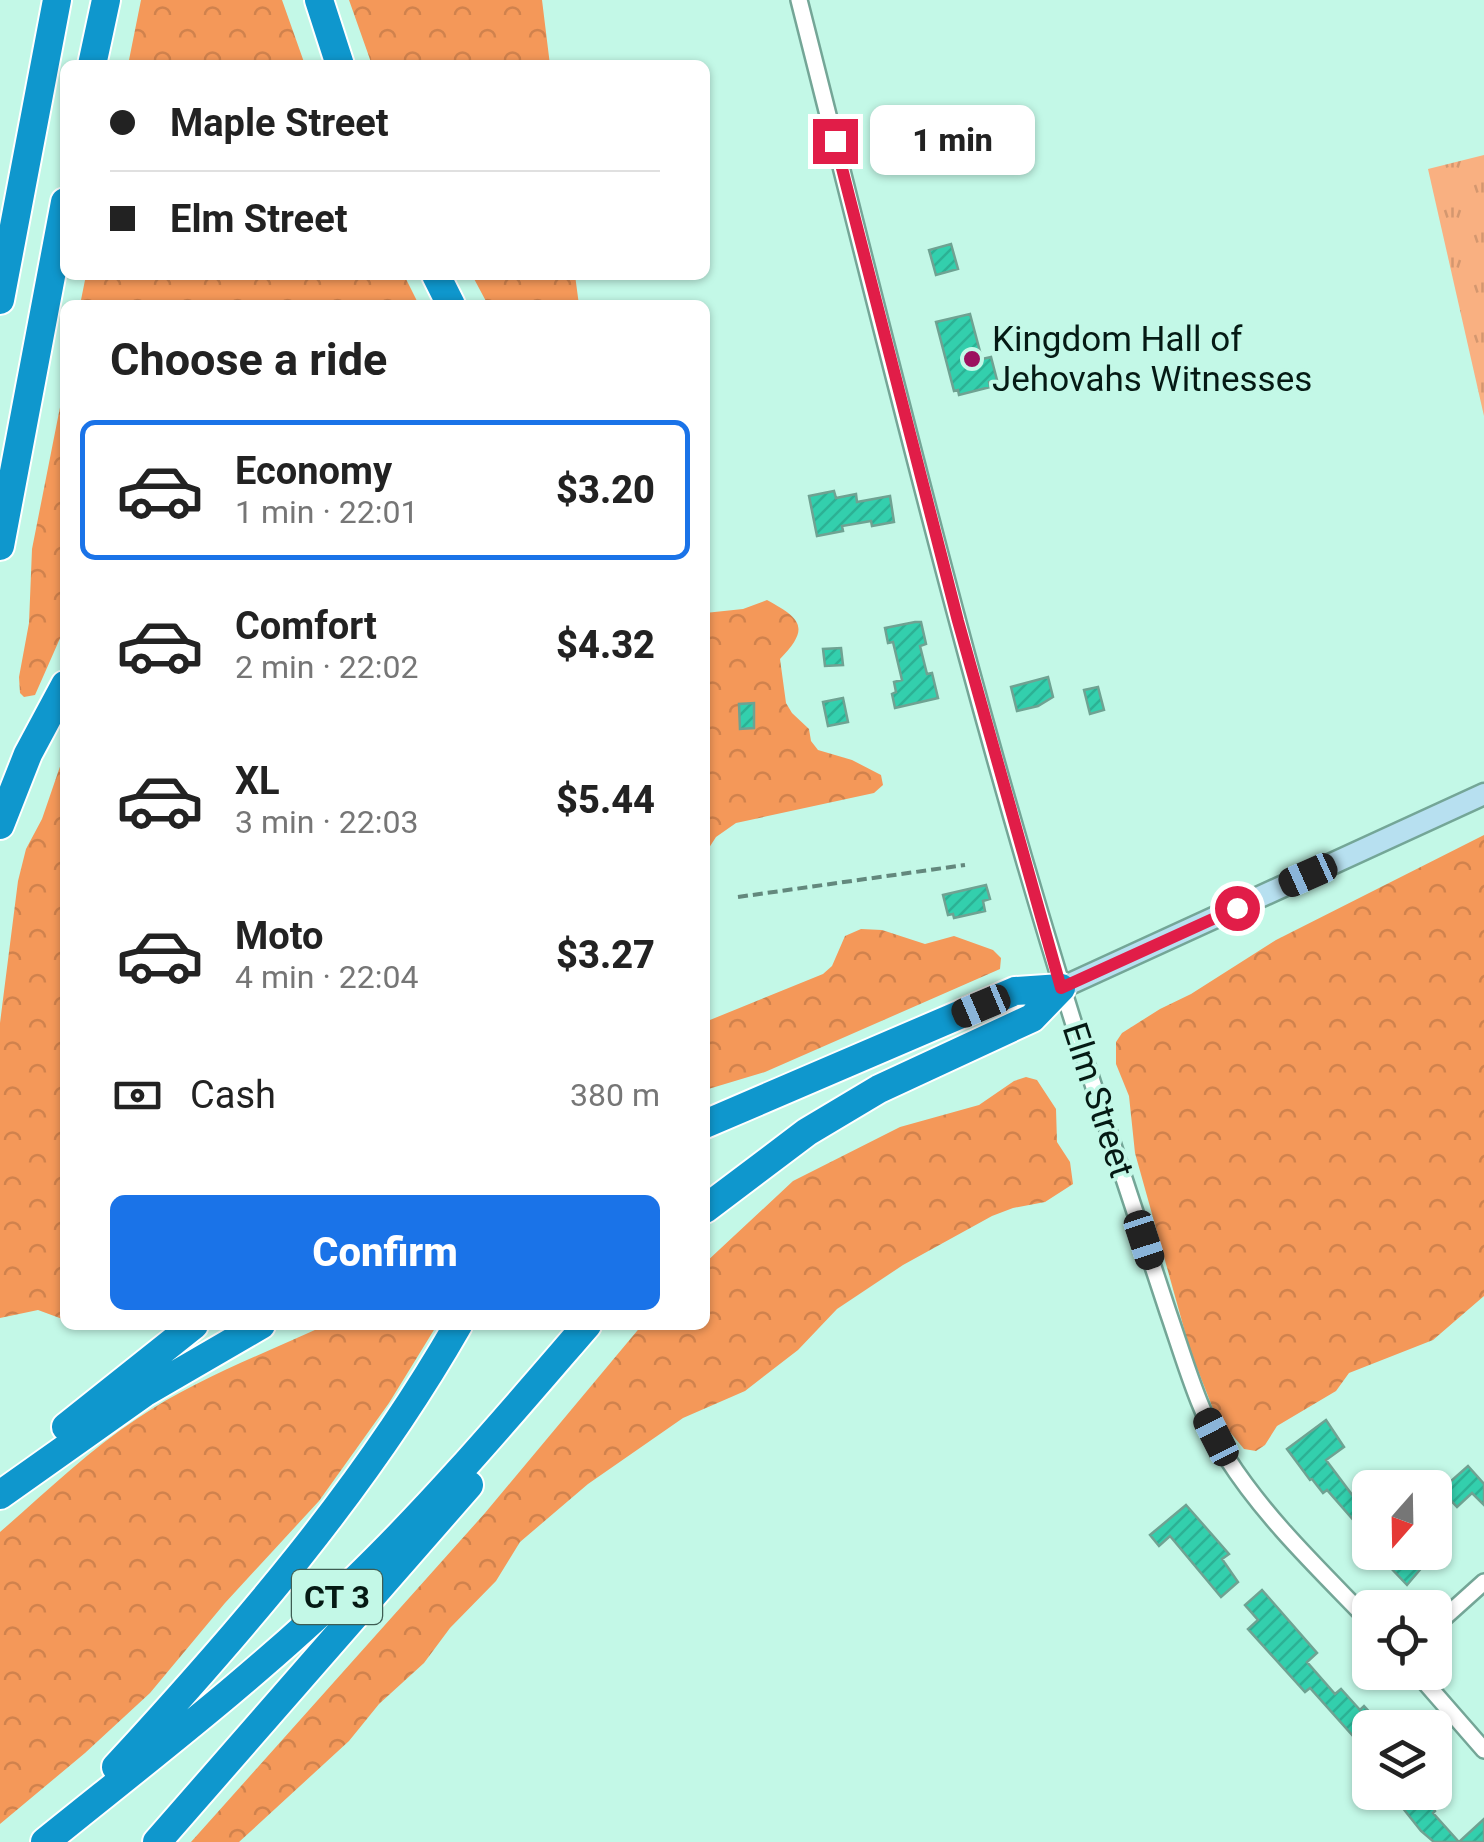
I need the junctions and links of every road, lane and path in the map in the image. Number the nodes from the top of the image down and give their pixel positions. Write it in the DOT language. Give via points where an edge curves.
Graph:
graph roads {
  1 [pos="57,0"];
  2 [pos="106,0"];
  3 [pos="319,0"];
  4 [pos="799,0"];
  5 [pos="93,60"];
  6 [pos="338,60"];
  7 [pos="60,228"];
  8 [pos="0,300"];
  9 [pos="0,546"];
  10 [pos="60,695"];
  11 [pos="1484,794"];
  12 [pos="0,825"];
  13 [pos="965,865"];
  14 [pos="738,897"];
  15 [pos="1061,988"];
  16 [pos="710,1122"];
  17 [pos="710,1205"];
  18 [pos="188,1330"];
  19 [pos="252,1330"];
  20 [pos="455,1330"];
  21 [pos="583,1330"];
  22 [pos="494,1432"];
  23 [pos="0,1486"];
  24 [pos="0,1495"];
  25 [pos="1484,1582"];
  26 [pos="1352,1603"];
  27 [pos="1452,1611"];
  28 [pos="1432,1690"];
  29 [pos="1484,1750"];
  30 [pos="49,1838"];
  31 [pos="157,1842"];
  1 -- 8 [label="highway"];
  2 -- 5 [label="highway"];
  3 -- 6 [label="highway"];
  4 -- 15 [label="street, Elm Street" via="958,621"];
  7 -- 9 [label="highway"];
  10 -- 12 [label="highway"];
  11 -- 15 [label="main road"];
  13 -- 14 [label="path"];
  15 -- 16 [label="highway" via="1015,991"];
  15 -- 17 [label="highway" via="1032,1018 894,1081 807,1132"];
  15 -- 26 [label="street, Elm Street" via="1206,1418 1281,1529"];
  18 -- 23 [label="highway"];
  19 -- 24 [label="highway" via="144,1393"];
  20 -- 30 [label="highway" via="314,1541"];
  21 -- 22 [label="highway, CT 3"];
  22 -- 30 [label="highway, CT 3" via="322,1611"];
  22 -- 31 [label="highway" via="458,1499"];
  25 -- 27 [label="street"];
  28 -- 29 [label="street"];
}
